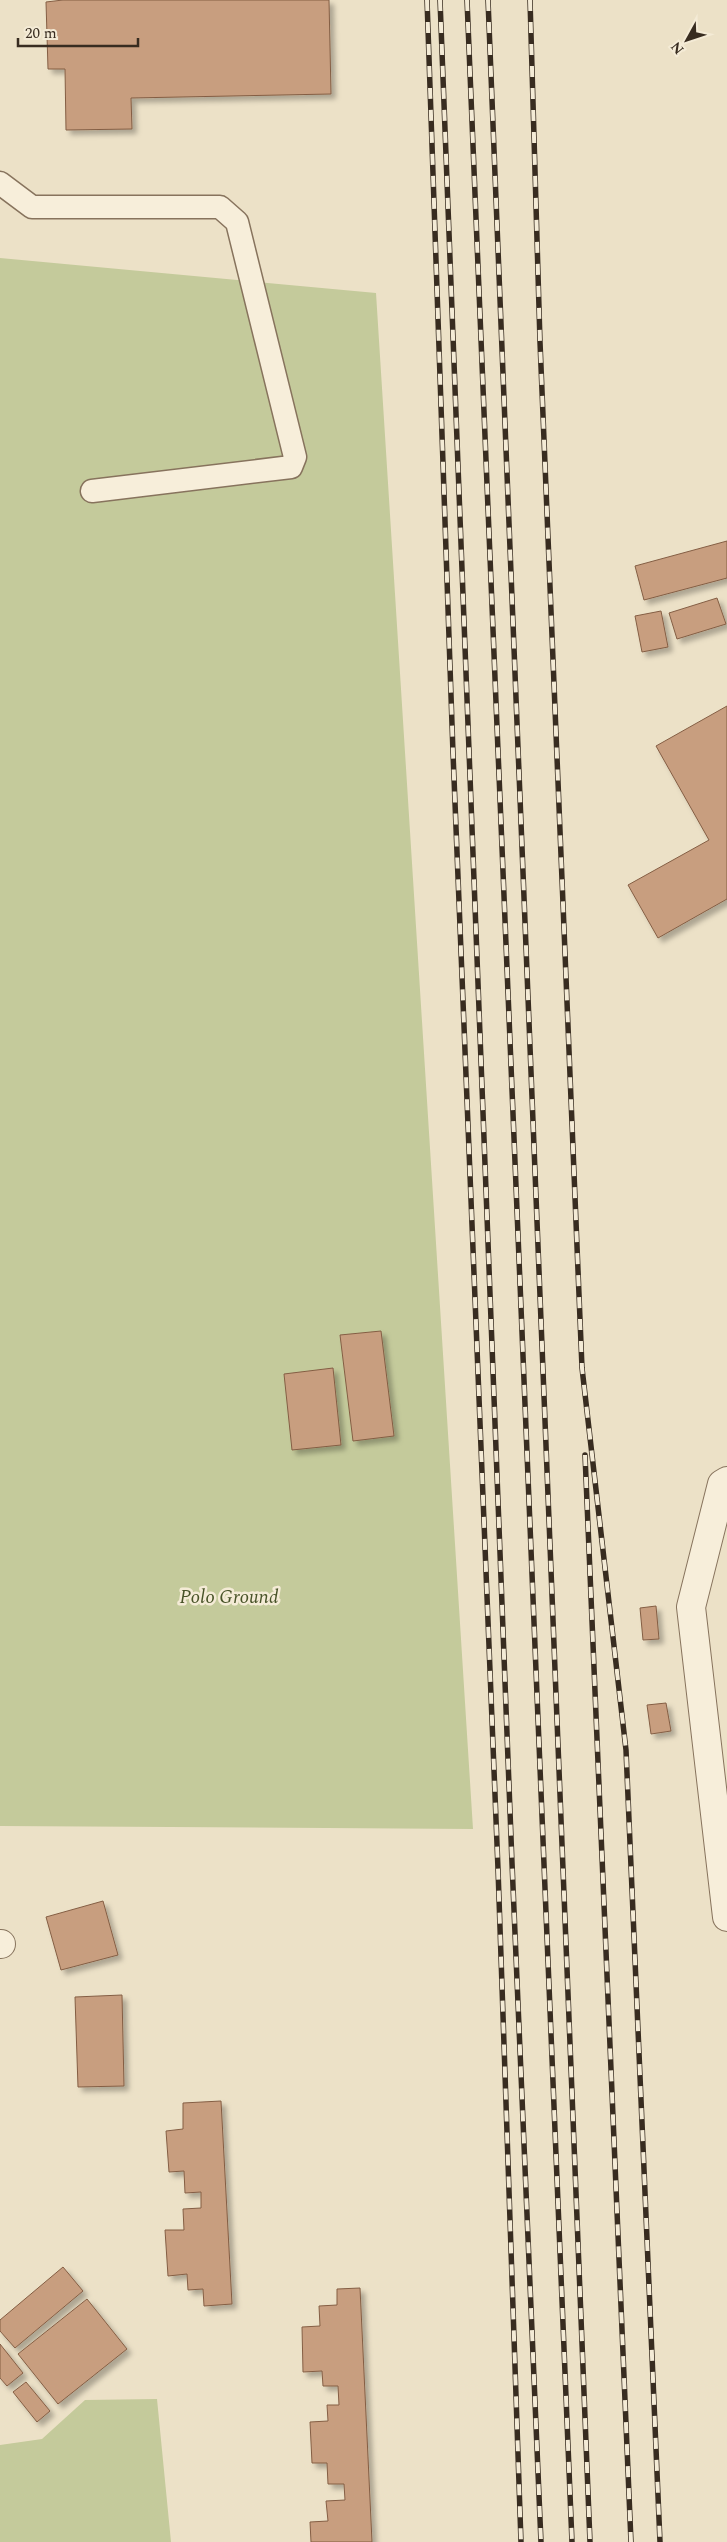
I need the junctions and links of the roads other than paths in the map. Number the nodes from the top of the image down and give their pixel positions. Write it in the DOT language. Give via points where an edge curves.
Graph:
graph roads {
  1 [pos="0,183"];
  2 [pos="92,491"];
  3 [pos="725,1486"];
  4 [pos="727,1917"];
  1 -- 2 [label="lane" via="32,208 220,207 237,222 295,457 291,467"];
  3 -- 4 [label="street" via="691,1607"];
}
